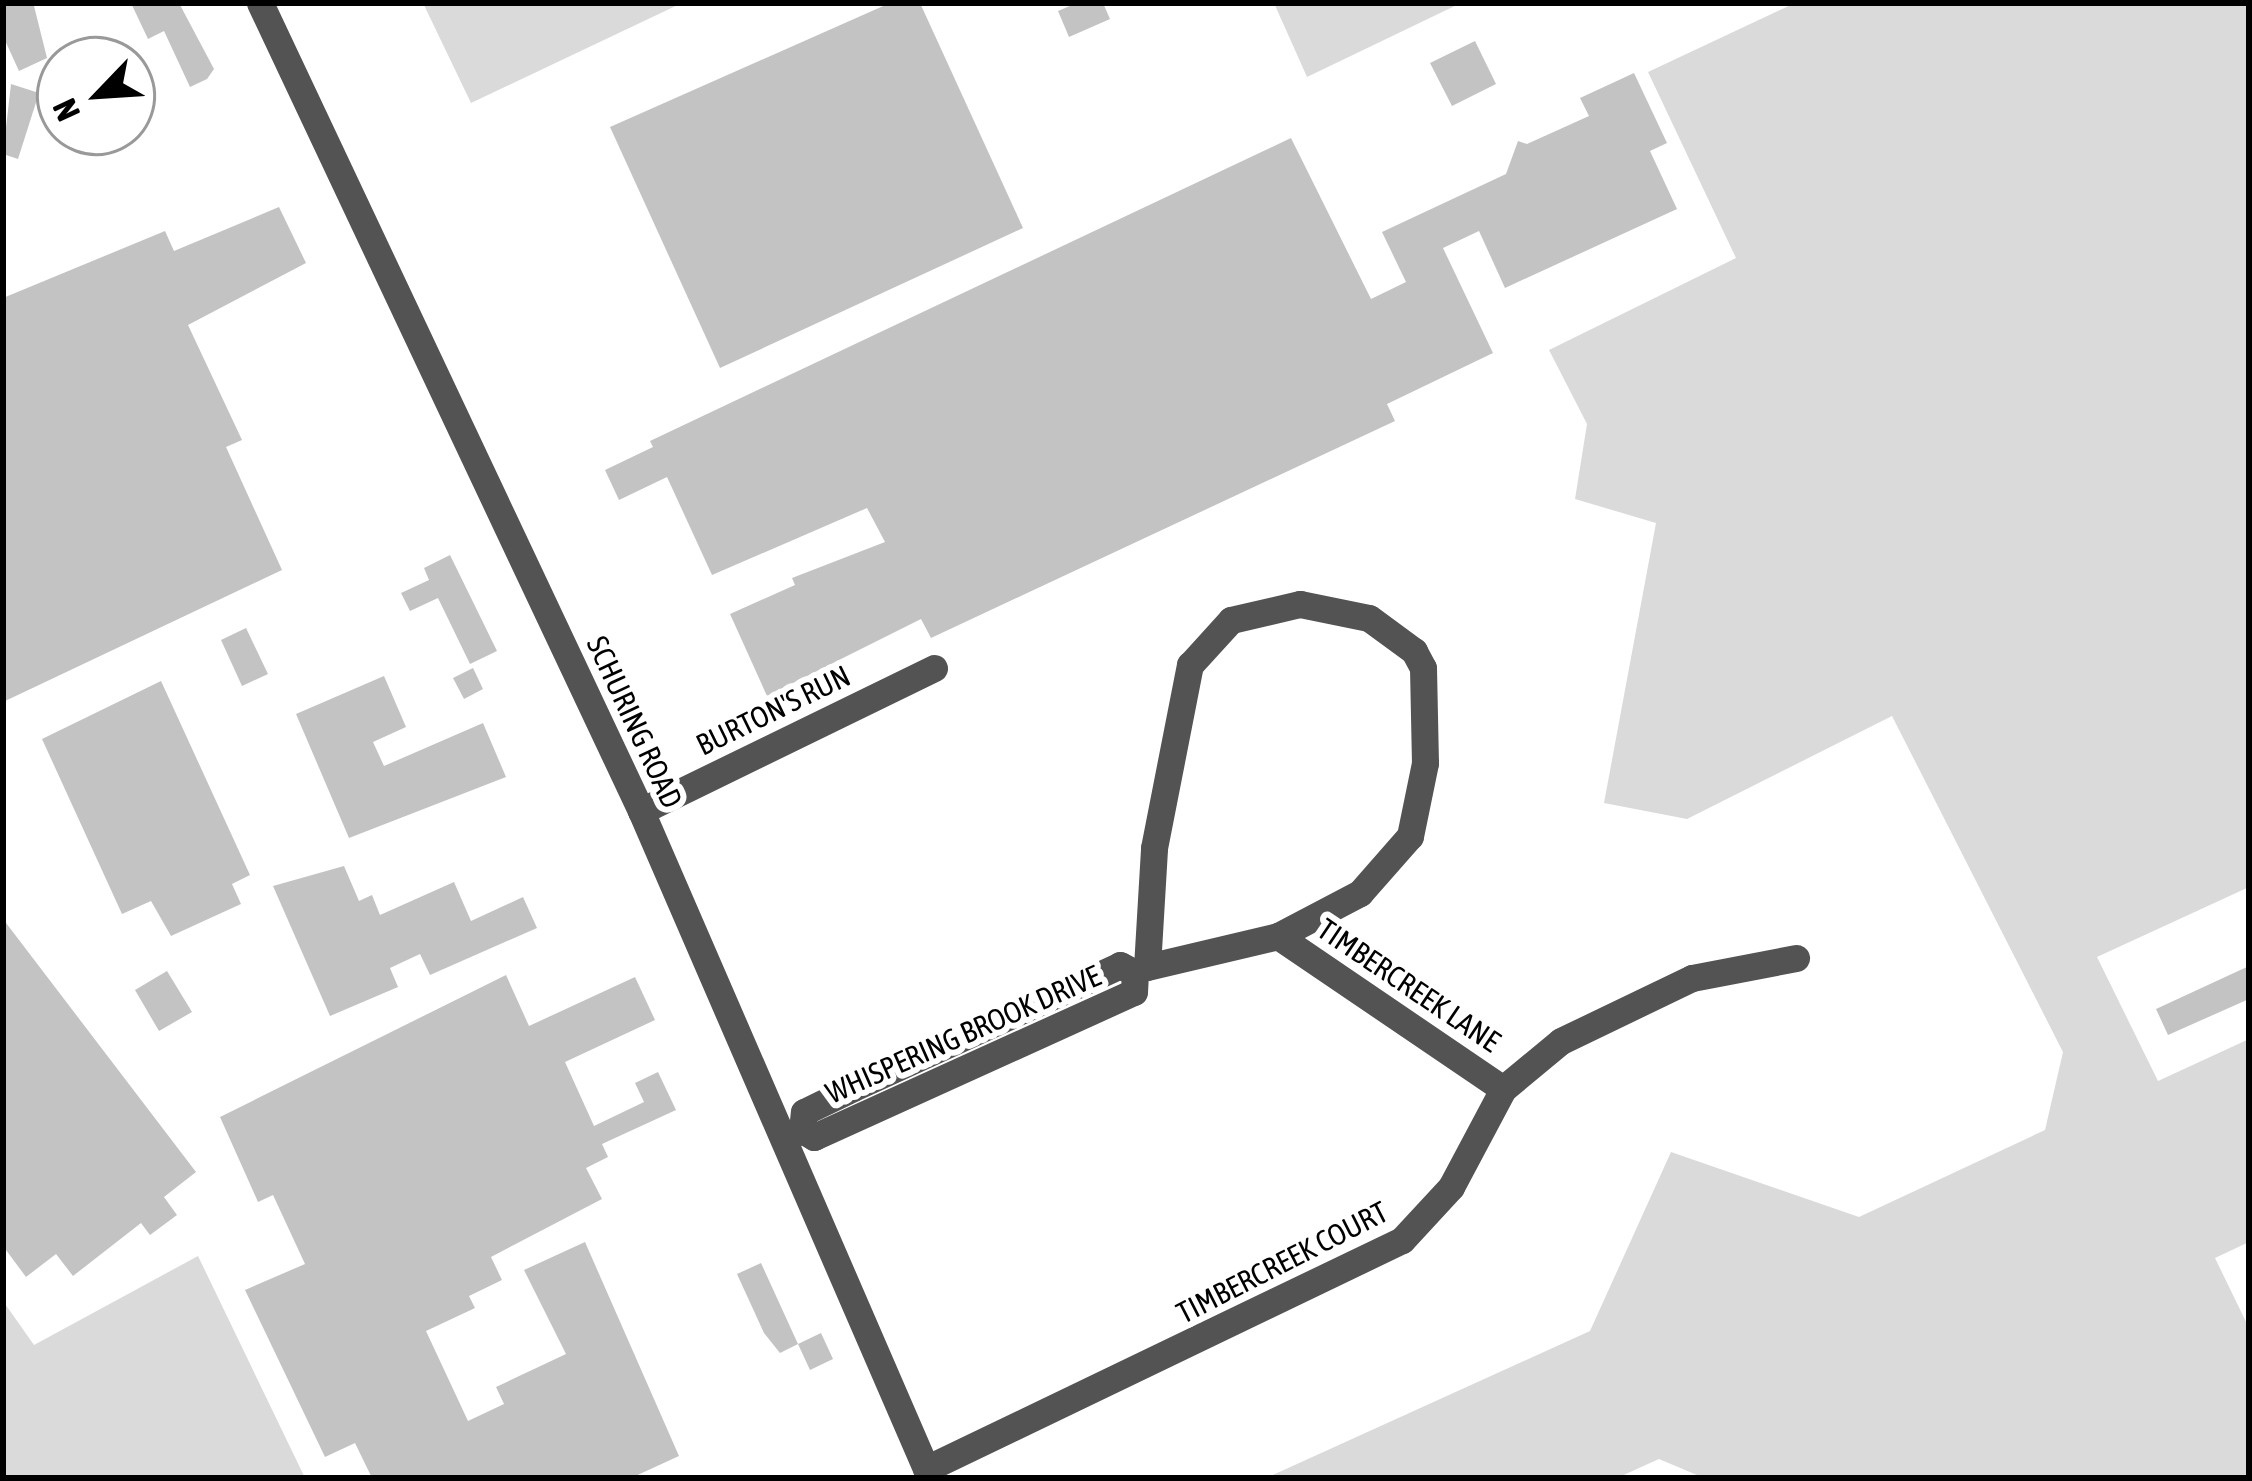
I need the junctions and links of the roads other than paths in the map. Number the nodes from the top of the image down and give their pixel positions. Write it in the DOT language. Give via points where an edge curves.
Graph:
graph roads {
  1 [pos="260,3"];
  2 [pos="934,668"];
  3 [pos="641,811"];
  4 [pos="1278,936"];
  5 [pos="1796,958"];
  6 [pos="1141,970"];
  7 [pos="1503,1089"];
  8 [pos="793,1134"];
  9 [pos="928,1474"];
  1 -- 3 [label="street, SCHURING ROAD"];
  2 -- 3 [label="street, BURTON'S RUN"];
  3 -- 8 [label="street, SCHURING ROAD"];
  4 -- 6 [label="street, WHISPERING BROOK DRIVE"];
  4 -- 6 [label="street, WHISPERING BROOK DRIVE" via="1390,866 1410,836 1425,763 1423,668 1414,652 1369,618 1300,604 1231,620 1190,665 1154,848"];
  4 -- 7 [label="street, TIMBERCREEK LANE"];
  5 -- 7 [label="street, TIMBERCREEK COURT" via="1692,978 1561,1041"];
  6 -- 8 [label="street, WHISPERING BROOK DRIVE" via="1120,965 853,1088 804,1112"];
  7 -- 9 [label="street, TIMBERCREEK COURT" via="1451,1187 1402,1240"];
  8 -- 9 [label="street, SCHURING ROAD"];
}
